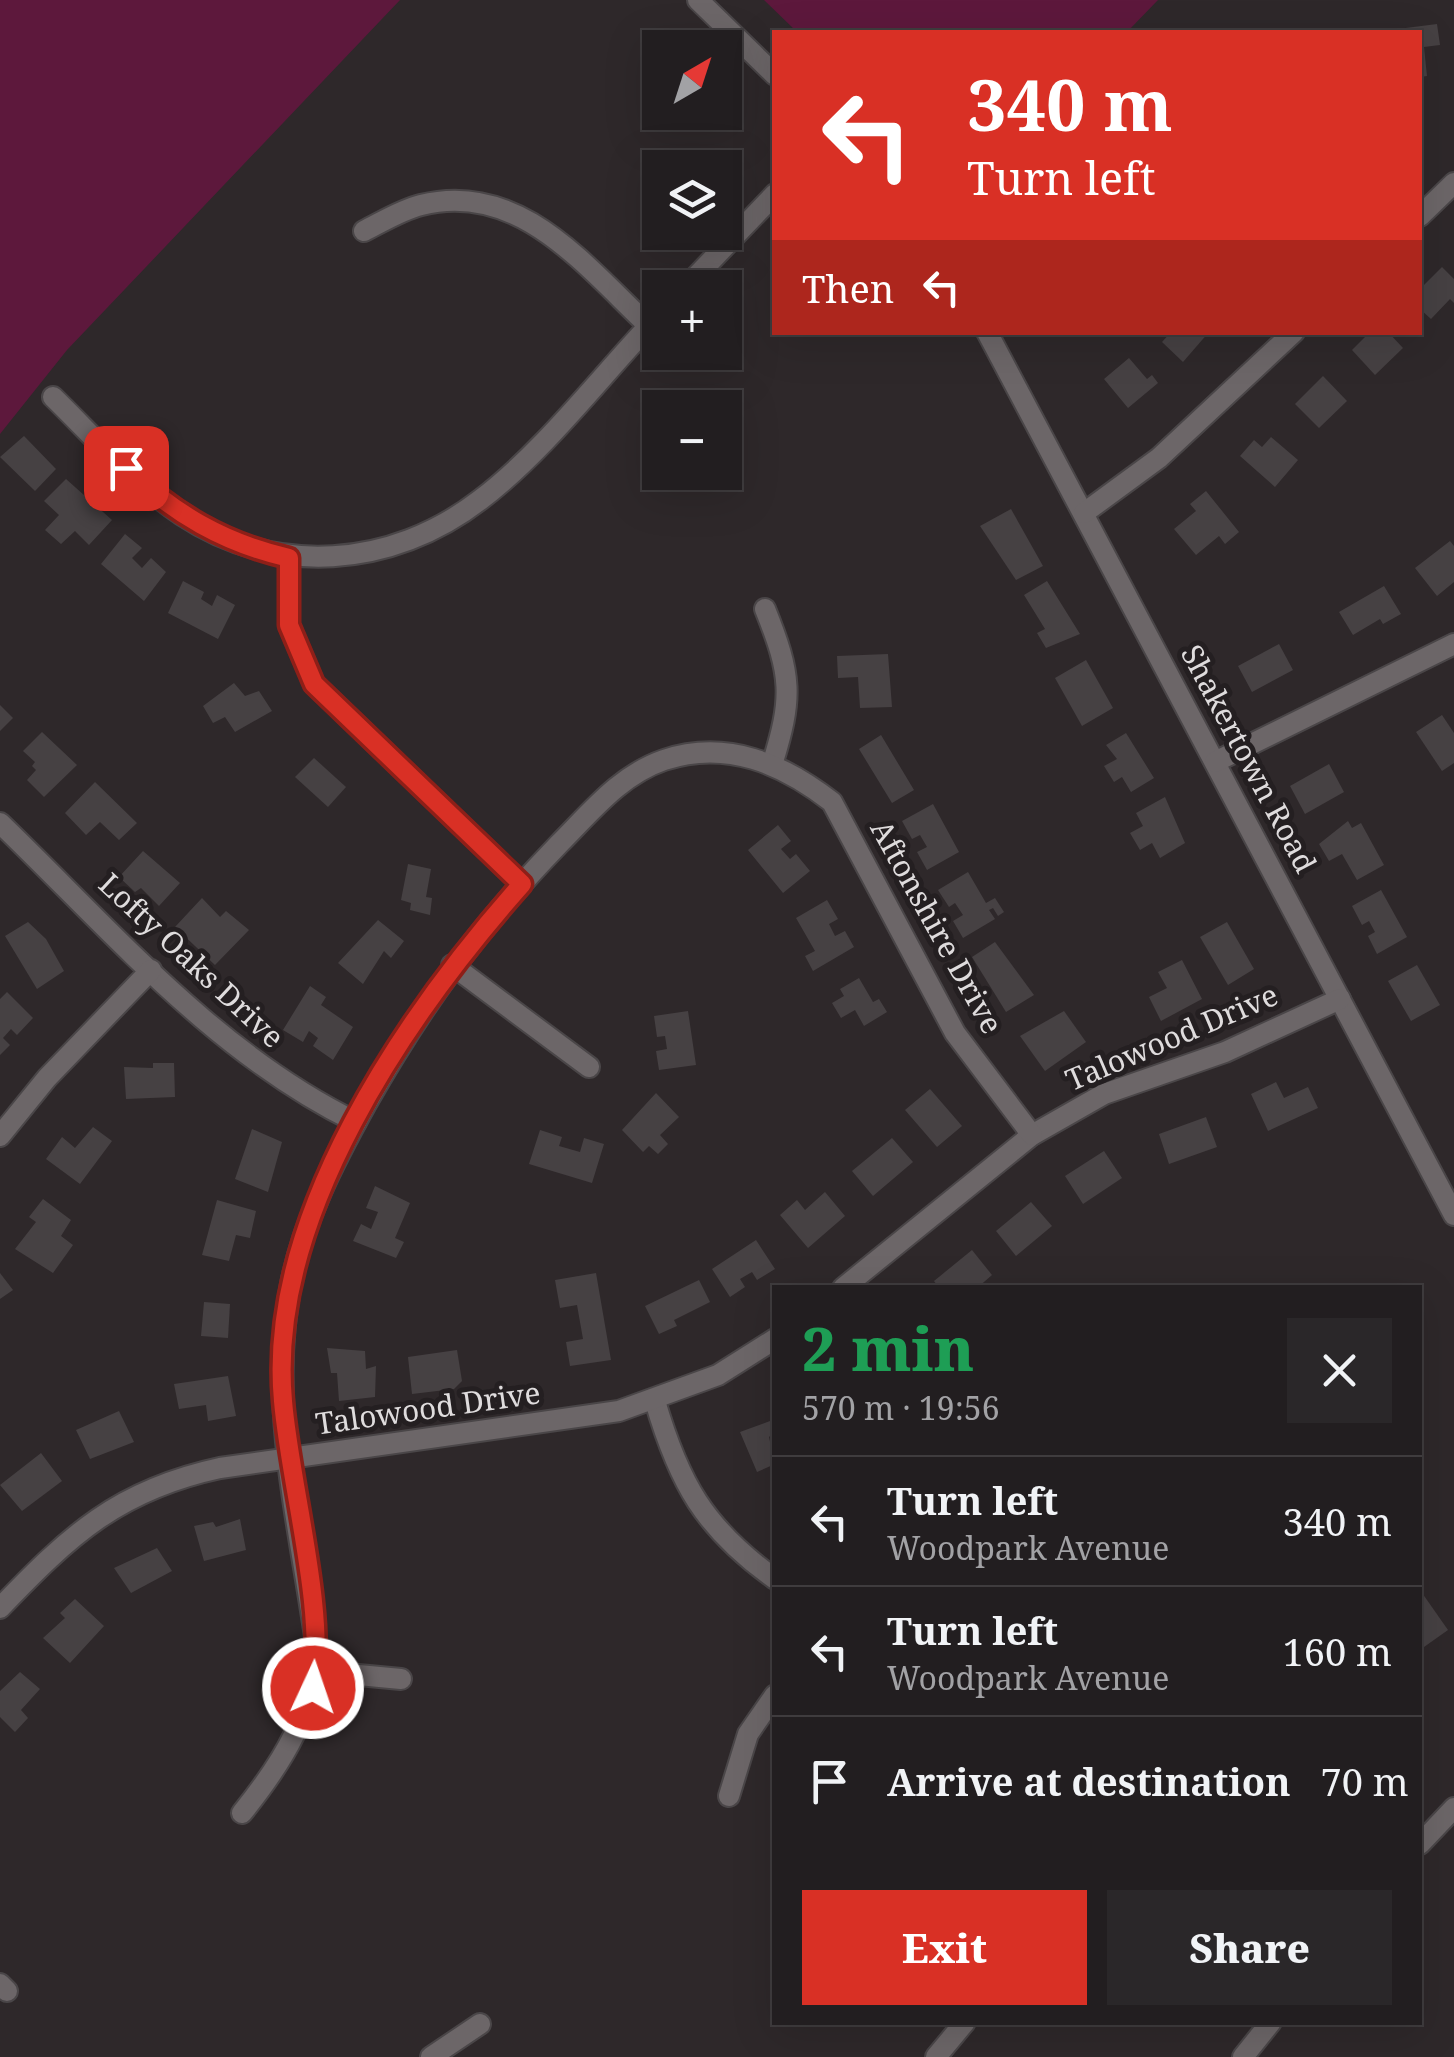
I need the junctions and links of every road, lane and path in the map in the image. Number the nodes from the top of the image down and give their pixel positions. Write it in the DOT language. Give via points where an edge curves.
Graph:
graph roads {
  1 [pos="698,0"];
  2 [pos="772,72"];
  3 [pos="1454,183"];
  4 [pos="772,197"];
  5 [pos="1422,214"];
  6 [pos="364,231"];
  7 [pos="702,270"];
  8 [pos="642,310"];
  9 [pos="642,333"];
  10 [pos="990,335"];
  11 [pos="1288,335"];
  12 [pos="53,397"];
  13 [pos="1084,514"];
  14 [pos="289,558"];
  15 [pos="765,610"];
  16 [pos="1454,644"];
  17 [pos="1216,762"];
  18 [pos="772,765"];
  19 [pos="0,823"];
  20 [pos="522,884"];
  21 [pos="452,965"];
  22 [pos="151,970"];
  23 [pos="1340,999"];
  24 [pos="589,1068"];
  25 [pos="356,1122"];
  26 [pos="1032,1135"];
  27 [pos="0,1136"];
  28 [pos="1454,1215"];
  29 [pos="847,1285"];
  30 [pos="772,1342"];
  31 [pos="655,1400"];
  32 [pos="290,1458"];
  33 [pos="772,1576"];
  34 [pos="0,1608"];
  35 [pos="316,1671"];
  36 [pos="401,1679"];
  37 [pos="772,1699"];
  38 [pos="728,1796"];
  39 [pos="1454,1808"];
  40 [pos="242,1813"];
  41 [pos="1422,1842"];
  42 [pos="480,2024"];
  43 [pos="963,2025"];
  44 [pos="1269,2025"];
  45 [pos="431,2057"];
  46 [pos="936,2057"];
  47 [pos="1243,2057"];
  1 -- 2 [label="street"];
  3 -- 5 [label="street"];
  4 -- 7 [label="street"];
  6 -- 8 [label="street" via="423,204 505,209 552,235"];
  9 -- 14 [label="street" via="509,474 460,514 388,546"];
  10 -- 13 [label="street, Shakertown Road"];
  11 -- 13 [label="street" via="1159,458"];
  12 -- 14 [label="street" via="182,516 252,550"];
  13 -- 17 [label="street, Shakertown Road"];
  14 -- 20 [label="street" via="289,625 314,684"];
  15 -- 18 [label="street" via="789,685"];
  16 -- 17 [label="street"];
  17 -- 23 [label="street, Shakertown Road"];
  18 -- 20 [label="street, Aftonshire Drive" via="711,752 648,767 609,793"];
  18 -- 26 [label="street, Aftonshire Drive" via="832,802 955,1033"];
  19 -- 22 [label="street, Lofty Oaks Drive"];
  20 -- 21 [label="street, Aftonshire Drive"];
  21 -- 24 [label="street"];
  21 -- 25 [label="street, Aftonshire Drive"];
  22 -- 25 [label="street, Lofty Oaks Drive" via="251,1062"];
  22 -- 27 [label="street"];
  23 -- 26 [label="street, Talowood Drive" via="1225,1052 1104,1094"];
  23 -- 28 [label="street, Shakertown Road"];
  25 -- 32 [label="street, Aftonshire Drive" via="312,1212 291,1283 282,1356"];
  26 -- 29 [label="street, Talowood Drive"];
  30 -- 31 [label="street, Talowood Drive" via="718,1376"];
  31 -- 32 [label="street, Talowood Drive" via="585,1417"];
  31 -- 33 [label="street" via="678,1471 700,1510 726,1541"];
  32 -- 34 [label="street, Talowood Drive" via="190,1474 130,1497 62,1544"];
  32 -- 35 [label="street, Aftonshire Drive"];
  35 -- 36 [label="street"];
  35 -- 40 [label="street" via="296,1736"];
  37 -- 38 [label="street" via="748,1734"];
  39 -- 41 [label="street"];
  42 -- 45 [label="street"];
  43 -- 46 [label="street"];
  44 -- 47 [label="street"];
}
